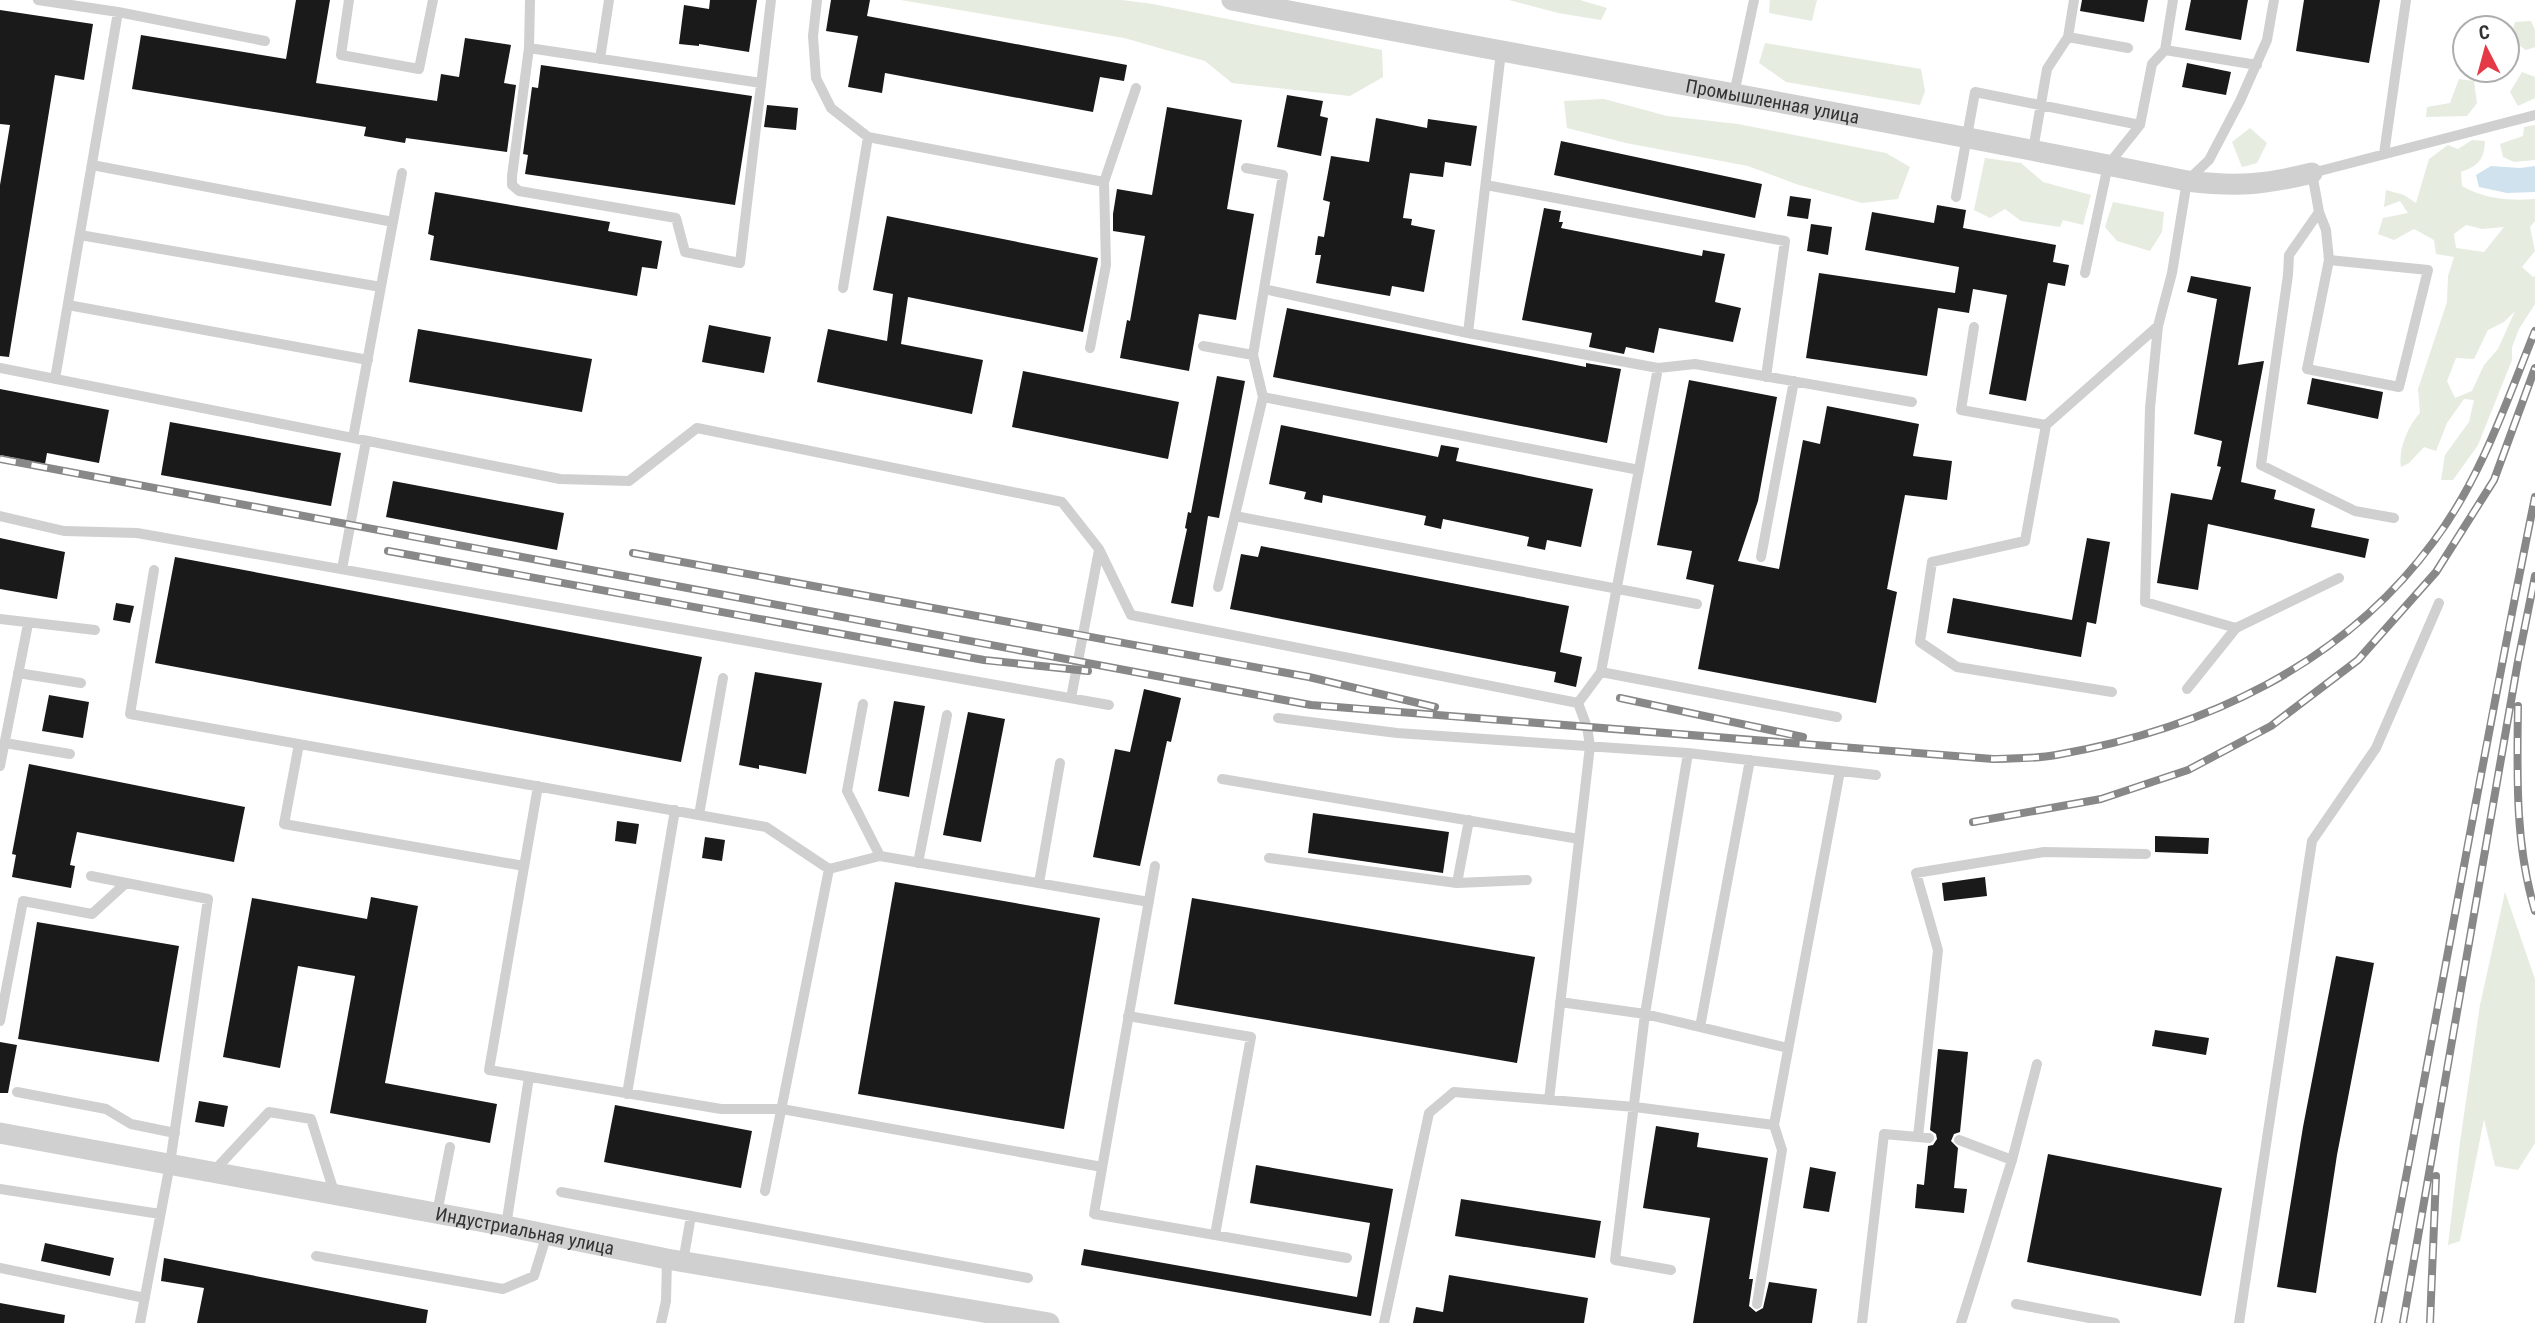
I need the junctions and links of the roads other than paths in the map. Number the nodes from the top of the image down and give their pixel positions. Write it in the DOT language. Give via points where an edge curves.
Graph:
graph roads {
  1 [pos="38,0"];
  2 [pos="349,0"];
  3 [pos="433,0"];
  4 [pos="530,0"];
  5 [pos="609,0"];
  6 [pos="771,0"];
  7 [pos="817,0"];
  8 [pos="1232,0"];
  9 [pos="1754,0"];
  10 [pos="2074,0"];
  11 [pos="2173,0"];
  12 [pos="2274,0"];
  13 [pos="2406,0"];
  14 [pos="1287,5"];
  15 [pos="118,12"];
  16 [pos="2068,37"];
  17 [pos="265,41"];
  18 [pos="529,48"];
  19 [pos="2128,48"];
  20 [pos="2165,50"];
  21 [pos="1501,52"];
  22 [pos="600,59"];
  23 [pos="2257,65"];
  24 [pos="761,83"];
  25 [pos="1136,88"];
  26 [pos="1734,94"];
  27 [pos="2041,104"];
  28 [pos="2535,115"];
  29 [pos="2140,125"];
  30 [pos="868,136"];
  31 [pos="1966,136"];
  32 [pos="2033,150"];
  33 [pos="2384,154"];
  34 [pos="92,165"];
  35 [pos="2108,165"];
  36 [pos="1246,168"];
  37 [pos="402,173"];
  38 [pos="2312,173"];
  39 [pos="2187,181"];
  40 [pos="1104,182"];
  41 [pos="1486,185"];
  42 [pos="1956,197"];
  43 [pos="2319,212"];
  44 [pos="393,222"];
  45 [pos="80,235"];
  46 [pos="2329,260"];
  47 [pos="2085,273"];
  48 [pos="381,288"];
  49 [pos="843,288"];
  50 [pos="1264,289"];
  51 [pos="68,305"];
  52 [pos="2158,326"];
  53 [pos="1974,327"];
  54 [pos="1468,333"];
  55 [pos="1203,346"];
  56 [pos="1090,348"];
  57 [pos="1253,355"];
  58 [pos="368,360"];
  59 [pos="0,368"];
  60 [pos="1658,368"];
  61 [pos="1766,377"];
  62 [pos="55,379"];
  63 [pos="1794,381"];
  64 [pos="1263,397"];
  65 [pos="1912,402"];
  66 [pos="2046,425"];
  67 [pos="353,438"];
  68 [pos="366,441"];
  69 [pos="1639,470"];
  70 [pos="0,516"];
  71 [pos="1235,516"];
  72 [pos="2394,518"];
  73 [pos="1099,549"];
  74 [pos="1761,557"];
  75 [pos="342,569"];
  76 [pos="154,570"];
  77 [pos="2339,578"];
  78 [pos="1218,587"];
  79 [pos="1617,588"];
  80 [pos="2439,603"];
  81 [pos="1697,604"];
  82 [pos="0,619"];
  83 [pos="28,624"];
  84 [pos="2236,628"];
  85 [pos="95,630"];
  86 [pos="1601,672"];
  87 [pos="18,673"];
  88 [pos="723,678"];
  89 [pos="81,683"];
  90 [pos="2187,689"];
  91 [pos="2112,692"];
  92 [pos="1071,698"];
  93 [pos="1578,703"];
  94 [pos="863,704"];
  95 [pos="1109,705"];
  96 [pos="947,715"];
  97 [pos="1837,717"];
  98 [pos="1278,719"];
  99 [pos="5,743"];
  100 [pos="299,744"];
  101 [pos="1590,746"];
  102 [pos="1688,753"];
  103 [pos="70,754"];
  104 [pos="1750,760"];
  105 [pos="1060,763"];
  106 [pos="0,766"];
  107 [pos="1840,771"];
  108 [pos="1876,775"];
  109 [pos="1222,779"];
  110 [pos="538,786"];
  111 [pos="676,810"];
  112 [pos="699,815"];
  113 [pos="1469,820"];
  114 [pos="1579,839"];
  115 [pos="2146,854"];
  116 [pos="880,856"];
  117 [pos="1269,858"];
  118 [pos="918,863"];
  119 [pos="524,866"];
  120 [pos="1155,866"];
  121 [pos="829,869"];
  122 [pos="91,876"];
  123 [pos="1527,880"];
  124 [pos="126,883"];
  125 [pos="1039,883"];
  126 [pos="1457,883"];
  127 [pos="1149,902"];
  128 [pos="1560,1002"];
  129 [pos="1645,1014"];
  130 [pos="1128,1016"];
  131 [pos="0,1021"];
  132 [pos="1700,1027"];
  133 [pos="1788,1048"];
  134 [pos="2038,1064"];
  135 [pos="529,1077"];
  136 [pos="18,1092"];
  137 [pos="627,1094"];
  138 [pos="1549,1100"];
  139 [pos="1635,1107"];
  140 [pos="782,1109"];
  141 [pos="1774,1125"];
  142 [pos="0,1133"];
  143 [pos="175,1133"];
  144 [pos="1959,1140"];
  145 [pos="450,1147"];
  146 [pos="2012,1160"];
  147 [pos="170,1164"];
  148 [pos="1102,1167"];
  149 [pos="213,1172"];
  150 [pos="0,1189"];
  151 [pos="765,1191"];
  152 [pos="561,1192"];
  153 [pos="335,1195"];
  154 [pos="437,1213"];
  155 [pos="160,1214"];
  156 [pos="691,1216"];
  157 [pos="506,1226"];
  158 [pos="547,1234"];
  159 [pos="1215,1235"];
  160 [pos="316,1256"];
  161 [pos="1347,1258"];
  162 [pos="675,1261"];
  163 [pos="0,1268"];
  164 [pos="1671,1270"];
  165 [pos="1028,1278"];
  166 [pos="145,1298"];
  167 [pos="1758,1304"];
  168 [pos="2016,1304"];
  169 [pos="140,1323"];
  170 [pos="662,1323"];
  171 [pos="1049,1323"];
  172 [pos="1384,1323"];
  173 [pos="1862,1323"];
  174 [pos="1961,1323"];
  175 [pos="2115,1323"];
  176 [pos="2239,1323"];
  1 -- 15 [label="lane"];
  2 -- 3 [label="lane" via="341,55 419,69"];
  4 -- 18 [label="lane"];
  5 -- 22 [label="lane"];
  6 -- 24 [label="lane"];
  7 -- 30 [label="lane" via="813,36 816,78 831,108"];
  8 -- 14 [label="street, Промышленная улица"];
  9 -- 26 [label="lane"];
  10 -- 16 [label="lane"];
  11 -- 20 [label="lane"];
  12 -- 23 [label="lane"];
  13 -- 33 [label="lane"];
  14 -- 21 [label="street, Промышленная улица"];
  15 -- 17 [label="lane"];
  15 -- 34 [label="lane"];
  16 -- 19 [label="lane"];
  16 -- 27 [label="lane" via="2047,69"];
  18 -- 22 [label="lane"];
  18 -- 24 [label="lane" via="513,185 519,191 676,218 685,252 740,263"];
  20 -- 23 [label="lane"];
  20 -- 29 [label="lane" via="2152,64"];
  21 -- 26 [label="street, Промышленная улица"];
  21 -- 41 [label="lane"];
  22 -- 24 [label="lane"];
  23 -- 39 [label="lane" via="2209,160"];
  25 -- 40 [label="lane"];
  26 -- 31 [label="street, Промышленная улица"];
  27 -- 29 [label="lane"];
  27 -- 31 [label="lane" via="1975,92"];
  27 -- 32 [label="lane"];
  28 -- 33 [label="lane"];
  29 -- 35 [label="lane"];
  30 -- 40 [label="lane"];
  30 -- 49 [label="lane"];
  31 -- 32 [label="street, Промышленная улица"];
  31 -- 42 [label="lane"];
  32 -- 35 [label="street, Промышленная улица"];
  33 -- 38 [label="lane"];
  34 -- 44 [label="lane"];
  34 -- 45 [label="lane"];
  35 -- 39 [label="street, Промышленная улица"];
  35 -- 47 [label="lane"];
  36 -- 50 [label="lane" via="1283,175"];
  37 -- 44 [label="lane"];
  38 -- 39 [label="street, Промышленная улица" via="2267,184 2224,186"];
  38 -- 43 [label="lane"];
  39 -- 52 [label="lane"];
  40 -- 56 [label="lane" via="1106,265"];
  41 -- 54 [label="lane"];
  41 -- 61 [label="lane" via="1785,241"];
  43 -- 46 [label="lane"];
  43 -- 72 [label="lane" via="2289,255 2260,465 2355,511"];
  44 -- 48 [label="lane"];
  45 -- 48 [label="lane"];
  45 -- 51 [label="lane"];
  46 -- 46 [label="lane" via="2307,369 2399,387 2428,270"];
  48 -- 58 [label="lane"];
  50 -- 54 [label="lane"];
  50 -- 57 [label="lane"];
  51 -- 58 [label="lane"];
  51 -- 62 [label="lane"];
  52 -- 66 [label="lane"];
  52 -- 84 [label="lane" via="2150,408 2145,602"];
  53 -- 66 [label="lane" via="1961,410"];
  54 -- 60 [label="lane"];
  55 -- 57 [label="lane"];
  57 -- 64 [label="lane"];
  58 -- 67 [label="lane"];
  59 -- 62 [label="lane"];
  60 -- 61 [label="lane" via="1695,364"];
  60 -- 69 [label="lane"];
  61 -- 63 [label="lane"];
  62 -- 67 [label="lane"];
  63 -- 65 [label="lane"];
  63 -- 74 [label="lane"];
  64 -- 69 [label="lane"];
  64 -- 71 [label="lane"];
  66 -- 91 [label="lane" via="2025,541 1932,562 1920,642 1958,667"];
  67 -- 68 [label="lane"];
  68 -- 73 [label="lane" via="560,479 629,481 697,428 1062,502"];
  68 -- 75 [label="lane"];
  69 -- 79 [label="lane"];
  70 -- 75 [label="lane" via="64,531 137,533"];
  71 -- 78 [label="lane"];
  71 -- 79 [label="lane"];
  73 -- 92 [label="lane"];
  73 -- 93 [label="lane" via="1131,615"];
  75 -- 92 [label="lane"];
  76 -- 100 [label="lane" via="130,714"];
  77 -- 84 [label="lane"];
  79 -- 81 [label="lane"];
  79 -- 86 [label="lane"];
  80 -- 176 [label="lane" via="2376,748 2312,841"];
  82 -- 83 [label="lane"];
  83 -- 85 [label="lane"];
  83 -- 87 [label="lane"];
  84 -- 90 [label="lane"];
  86 -- 93 [label="lane"];
  86 -- 97 [label="lane"];
  87 -- 89 [label="lane"];
  87 -- 99 [label="lane"];
  88 -- 112 [label="lane"];
  92 -- 95 [label="lane"];
  93 -- 101 [label="lane"];
  94 -- 116 [label="lane" via="847,791"];
  96 -- 118 [label="lane"];
  98 -- 101 [label="lane" via="1397,733"];
  99 -- 103 [label="lane"];
  99 -- 106 [label="lane"];
  100 -- 110 [label="lane"];
  100 -- 119 [label="lane" via="284,824"];
  101 -- 102 [label="lane"];
  101 -- 114 [label="lane"];
  102 -- 104 [label="lane"];
  102 -- 129 [label="lane"];
  104 -- 107 [label="lane"];
  104 -- 132 [label="lane"];
  105 -- 125 [label="lane"];
  107 -- 108 [label="lane"];
  107 -- 133 [label="lane"];
  109 -- 113 [label="lane"];
  110 -- 111 [label="lane"];
  110 -- 119 [label="lane"];
  111 -- 112 [label="lane"];
  111 -- 137 [label="lane"];
  112 -- 121 [label="lane" via="766,827"];
  113 -- 114 [label="lane"];
  113 -- 126 [label="lane"];
  114 -- 128 [label="lane"];
  115 -- 173 [label="lane" via="2044,852 1916,873 1938,950 1924,1137 1884,1134"];
  116 -- 118 [label="lane"];
  116 -- 121 [label="lane"];
  117 -- 126 [label="lane"];
  118 -- 125 [label="lane"];
  119 -- 135 [label="lane" via="489,1070"];
  120 -- 127 [label="lane"];
  121 -- 140 [label="lane"];
  122 -- 124 [label="lane"];
  123 -- 126 [label="lane"];
  124 -- 131 [label="lane" via="92,914 23,901"];
  124 -- 143 [label="lane" via="208,899"];
  125 -- 127 [label="lane"];
  127 -- 130 [label="lane"];
  128 -- 129 [label="lane"];
  128 -- 138 [label="lane"];
  129 -- 132 [label="lane"];
  129 -- 139 [label="lane"];
  130 -- 148 [label="lane"];
  130 -- 159 [label="lane" via="1251,1037"];
  132 -- 133 [label="lane"];
  133 -- 141 [label="lane"];
  134 -- 146 [label="lane"];
  135 -- 137 [label="lane"];
  135 -- 157 [label="lane"];
  136 -- 143 [label="lane" via="106,1109 131,1125"];
  137 -- 140 [label="lane" via="721,1109"];
  138 -- 139 [label="lane"];
  138 -- 172 [label="lane" via="1454,1092 1429,1113"];
  139 -- 141 [label="lane"];
  139 -- 164 [label="lane" via="1615,1261"];
  140 -- 148 [label="lane"];
  140 -- 151 [label="lane"];
  141 -- 167 [label="lane" via="1782,1150"];
  142 -- 147 [label="street, Индустриальная улица"];
  143 -- 147 [label="lane"];
  144 -- 146 [label="lane"];
  145 -- 154 [label="lane"];
  146 -- 174 [label="lane"];
  147 -- 149 [label="street, Индустриальная улица"];
  147 -- 155 [label="lane"];
  148 -- 159 [label="lane" via="1094,1214"];
  149 -- 153 [label="street, Индустриальная улица"];
  149 -- 153 [label="lane" via="269,1112 311,1119"];
  150 -- 155 [label="lane"];
  152 -- 156 [label="lane"];
  153 -- 154 [label="street, Индустриальная улица"];
  154 -- 157 [label="street, Индустриальная улица"];
  155 -- 166 [label="lane"];
  156 -- 162 [label="lane"];
  156 -- 165 [label="lane"];
  157 -- 158 [label="street, Индустриальная улица"];
  158 -- 160 [label="lane" via="534,1276 503,1289"];
  158 -- 162 [label="street, Индустриальная улица"];
  159 -- 161 [label="lane"];
  162 -- 170 [label="lane"];
  162 -- 171 [label="street, Индустриальная улица"];
  163 -- 166 [label="lane"];
  166 -- 169 [label="lane"];
  168 -- 175 [label="lane"];
}
